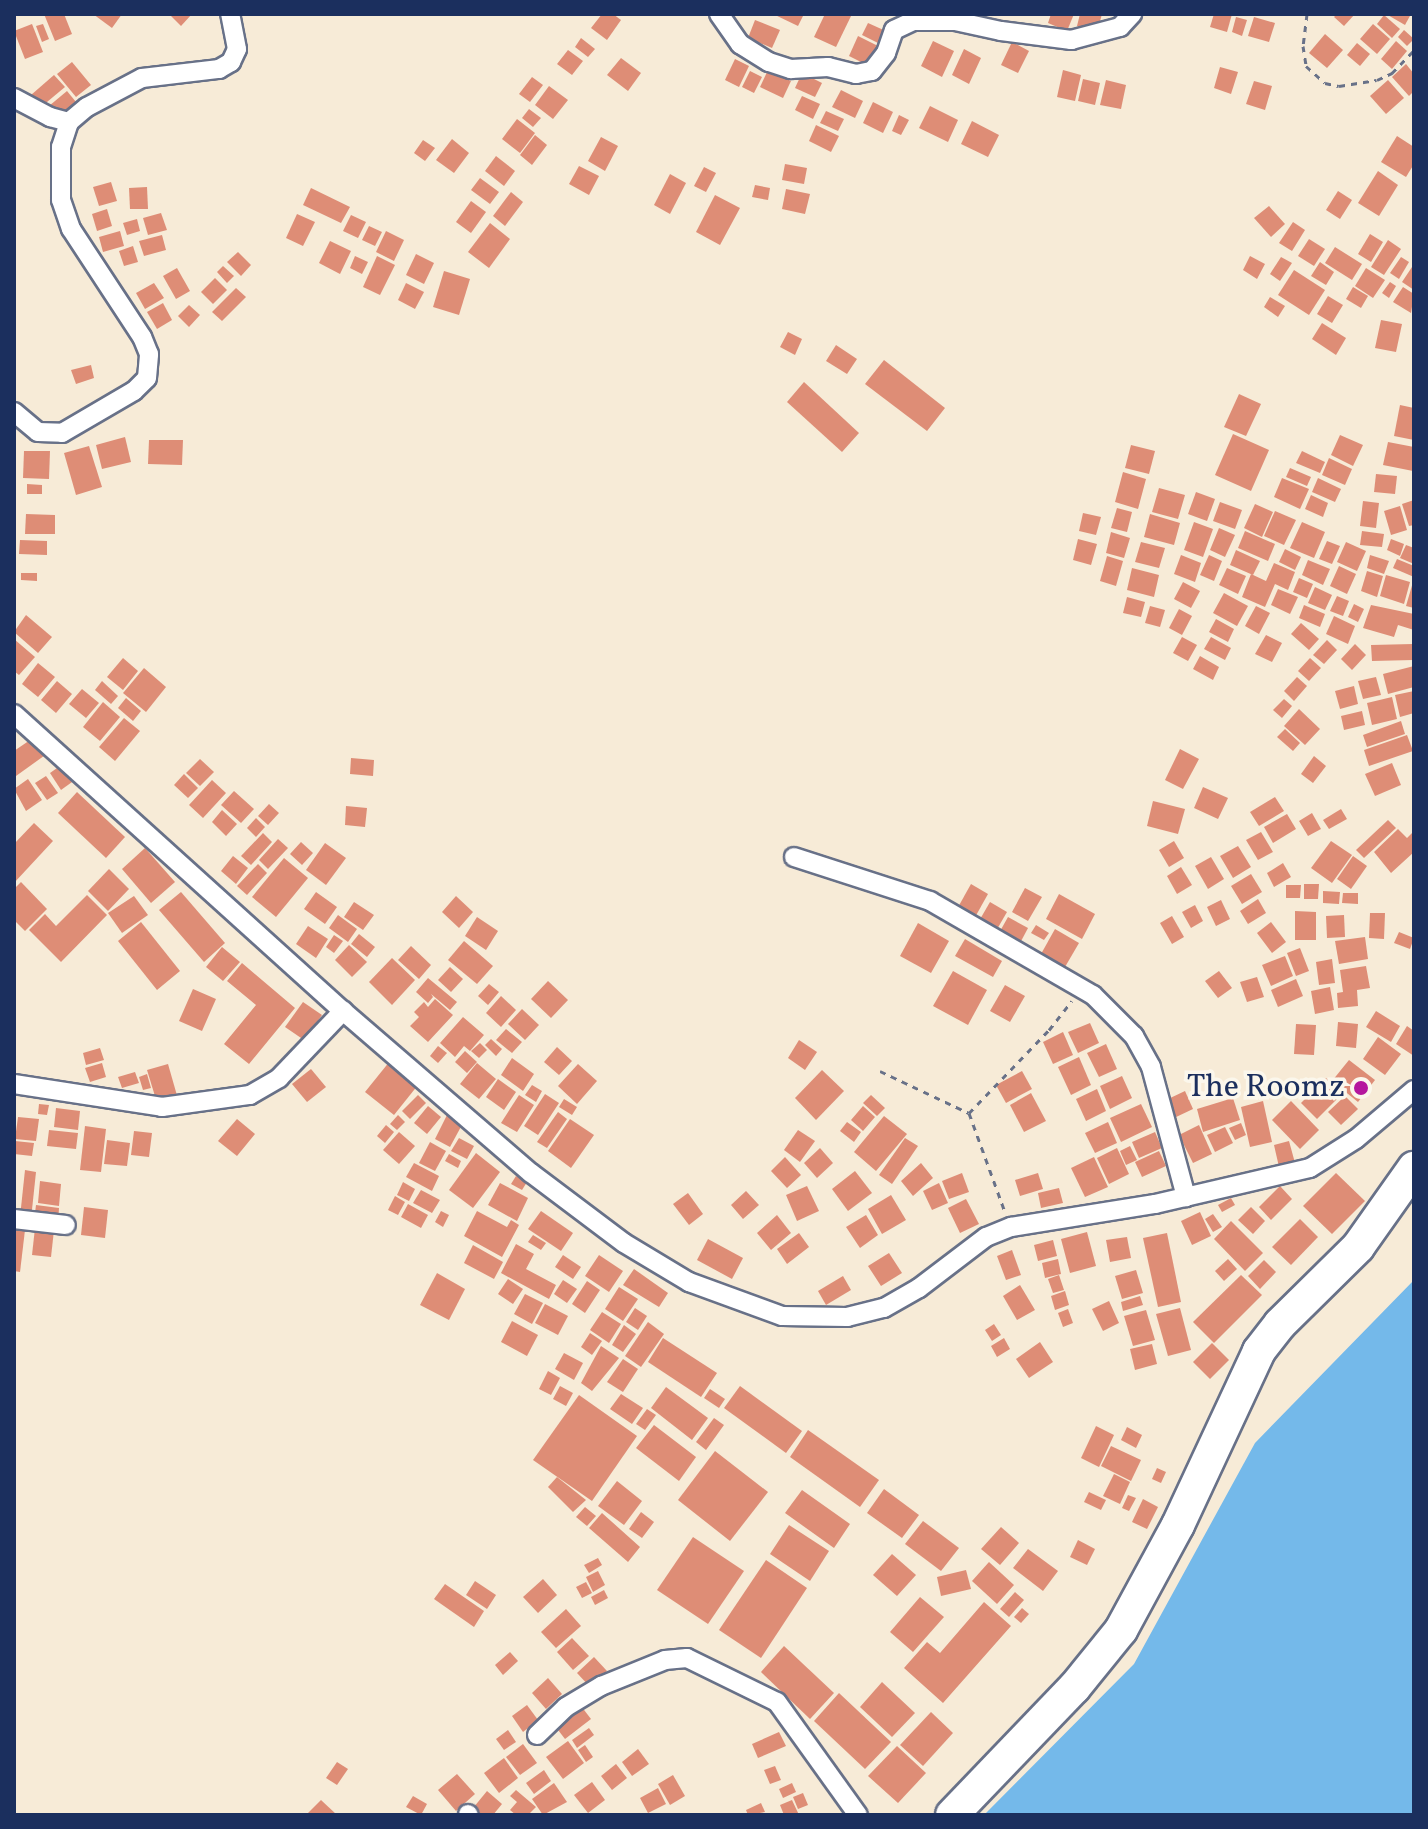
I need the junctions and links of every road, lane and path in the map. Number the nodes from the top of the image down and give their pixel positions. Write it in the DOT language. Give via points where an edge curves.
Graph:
graph roads {
  1 [pos="230,14"];
  2 [pos="719,14"];
  3 [pos="1132,14"];
  4 [pos="1307,14"];
  5 [pos="1414,50"];
  6 [pos="14,98"];
  7 [pos="69,122"];
  8 [pos="14,412"];
  9 [pos="14,714"];
  10 [pos="794,857"];
  11 [pos="1083,987"];
  12 [pos="343,1011"];
  13 [pos="880,1071"];
  14 [pos="14,1084"];
  15 [pos="1414,1090"];
  16 [pos="969,1113"];
  17 [pos="1414,1168"];
  18 [pos="1186,1197"];
  19 [pos="14,1219"];
  20 [pos="66,1225"];
  21 [pos="1011,1227"];
  22 [pos="537,1735"];
  23 [pos="858,1815"];
  24 [pos="952,1815"];
  1 -- 7 [label="street" via="237,49 231,62 219,69 142,78"];
  2 -- 3 [label="street" via="740,44 769,62 856,74 872,71 894,30 913,21 955,21 1071,40 1120,27"];
  4 -- 5 [label="path" via="1306,66 1325,83 1351,86 1377,80 1392,73"];
  6 -- 7 [label="street"];
  7 -- 8 [label="street" via="61,147 61,200 86,256 142,337 149,372 134,391 62,433 38,432"];
  9 -- 12 [label="street"];
  10 -- 11 [label="street" via="930,901"];
  11 -- 16 [label="path"];
  11 -- 18 [label="street" via="1134,1036 1151,1067"];
  12 -- 14 [label="street" via="279,1078 250,1095 162,1107"];
  12 -- 21 [label="street" via="531,1173 624,1243 689,1282 782,1316 847,1317 884,1308 986,1237"];
  13 -- 16 [label="path"];
  15 -- 18 [label="street" via="1356,1139 1310,1168"];
  16 -- 21 [label="path"];
  17 -- 24 [label="highway" via="1358,1247 1259,1351 1178,1525 1113,1641"];
  18 -- 21 [label="street"];
  19 -- 20 [label="street"];
  22 -- 23 [label="street" via="566,1707 601,1686 665,1660 687,1658 777,1702"];
}
